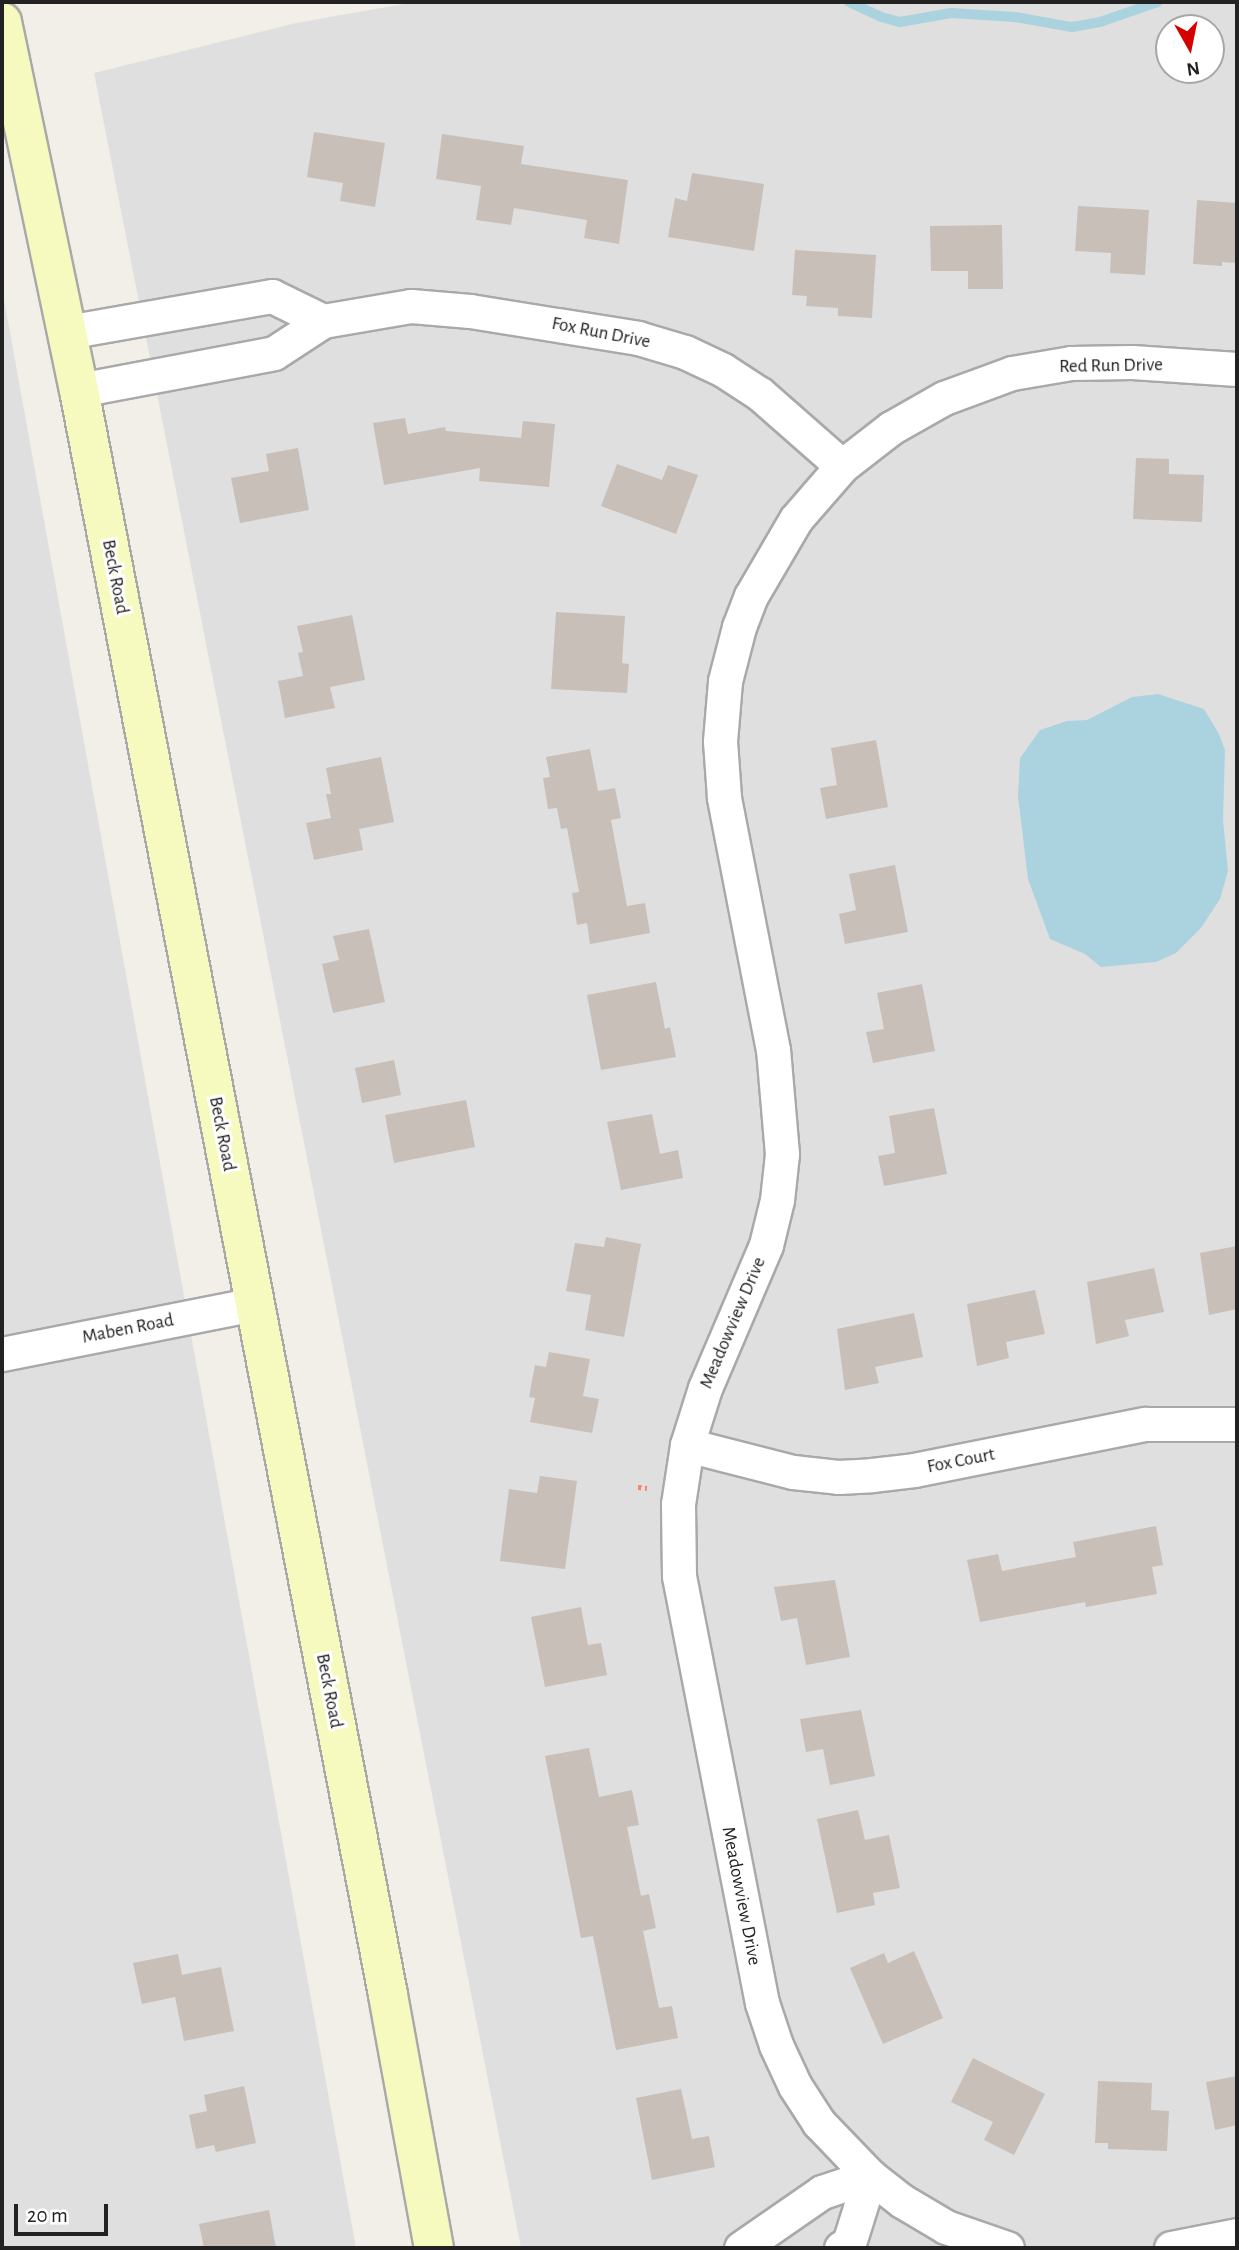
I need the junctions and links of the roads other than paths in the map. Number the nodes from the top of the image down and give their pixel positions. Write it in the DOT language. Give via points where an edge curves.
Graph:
graph roads {
  1 [pos="2,22"];
  2 [pos="323,321"];
  3 [pos="67,332"];
  4 [pos="1237,369"];
  5 [pos="79,390"];
  6 [pos="842,466"];
  7 [pos="254,1304"];
  8 [pos="2,1354"];
  9 [pos="1237,1424"];
  10 [pos="687,1445"];
  11 [pos="870,2176"];
  12 [pos="1237,2235"];
  13 [pos="433,2248"];
  14 [pos="741,2248"];
  15 [pos="841,2248"];
  16 [pos="1007,2248"];
  17 [pos="1171,2248"];
  1 -- 3 [label="main road, Beck Road"];
  2 -- 3 [label="street" via="272,296"];
  2 -- 5 [label="street, Fox Run Drive" via="274,353"];
  2 -- 6 [label="street, Fox Run Drive" via="411,306 470,310 638,338 723,370 760,394"];
  3 -- 5 [label="main road, Beck Road"];
  4 -- 6 [label="street, Red Run Drive" via="1096,363 1012,373 944,398 891,428"];
  5 -- 7 [label="main road, Beck Road"];
  6 -- 10 [label="street, Meadowview Drive" via="796,519 768,565 739,627 725,681 720,741 724,797 773,1050 782,1154 766,1245 705,1388"];
  7 -- 8 [label="street, Maben Road"];
  7 -- 13 [label="main road, Beck Road"];
  9 -- 10 [label="street, Fox Court" via="1145,1424 872,1475 793,1472"];
  10 -- 11 [label="street, Meadowview Drive" via="678,1504 680,1576 762,2003 795,2086 819,2123"];
  11 -- 14 [label="street" via="822,2192"];
  11 -- 15 [label="street" via="849,2243"];
  11 -- 16 [label="street, Meadowview Drive" via="946,2227"];
  12 -- 17 [label="street"];
}
